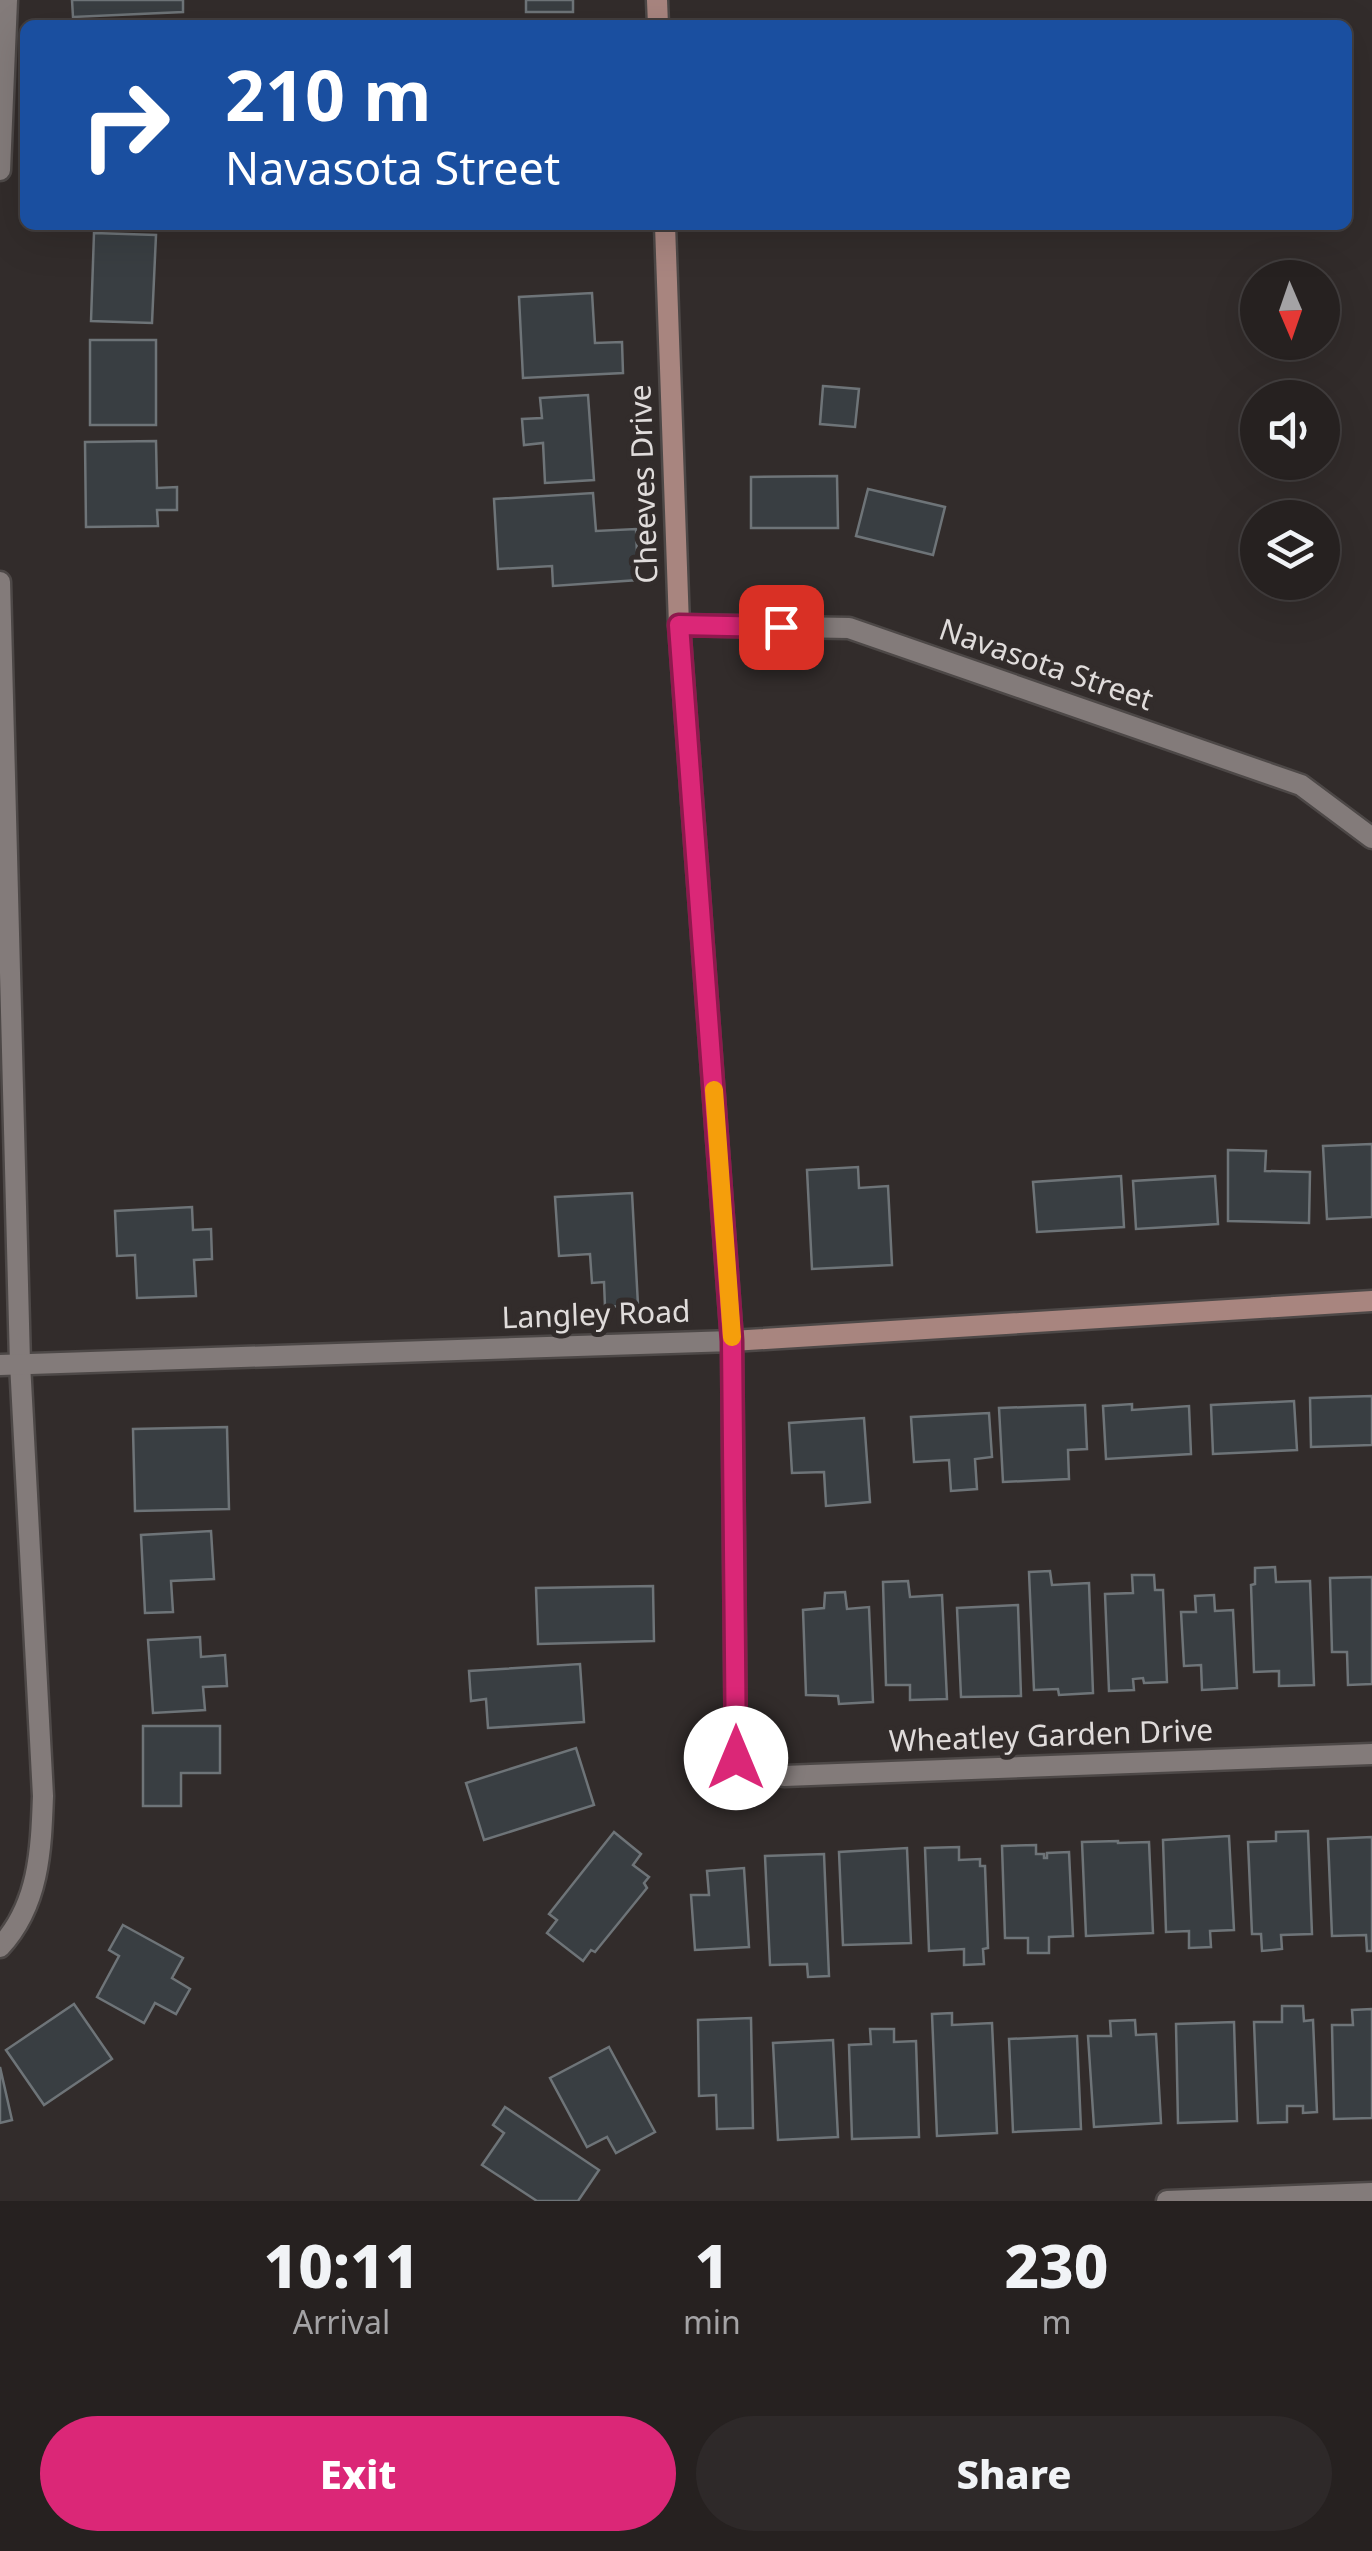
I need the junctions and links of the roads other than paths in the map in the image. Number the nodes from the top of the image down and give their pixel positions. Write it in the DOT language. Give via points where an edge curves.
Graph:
graph roads {
  1 [pos="7,0"];
  2 [pos="0,170"];
  3 [pos="665,230"];
  4 [pos="0,582"];
  5 [pos="679,625"];
  6 [pos="1372,838"];
  7 [pos="3,911"];
  8 [pos="1372,1301"];
  9 [pos="732,1341"];
  10 [pos="10,1364"];
  11 [pos="1372,1754"];
  12 [pos="736,1758"];
  13 [pos="3,1943"];
  14 [pos="1372,2193"];
  15 [pos="1167,2201"];
  1 -- 2 [label="street"];
  3 -- 5 [label="street, Cheeves Drive"];
  4 -- 7 [label="street"];
  5 -- 6 [label="street, Navasota Street" via="849,628 1300,785"];
  5 -- 9 [label="street, Cheeves Drive"];
  7 -- 10 [label="street"];
  8 -- 9 [label="street, Langley Road"];
  9 -- 10 [label="street, Langley Road"];
  9 -- 12 [label="street, Cheeves Drive"];
  10 -- 13 [label="street" via="43,1796 40,1865 20,1925"];
  11 -- 12 [label="street, Wheatley Garden Drive" via="784,1776"];
  14 -- 15 [label="street"];
}
